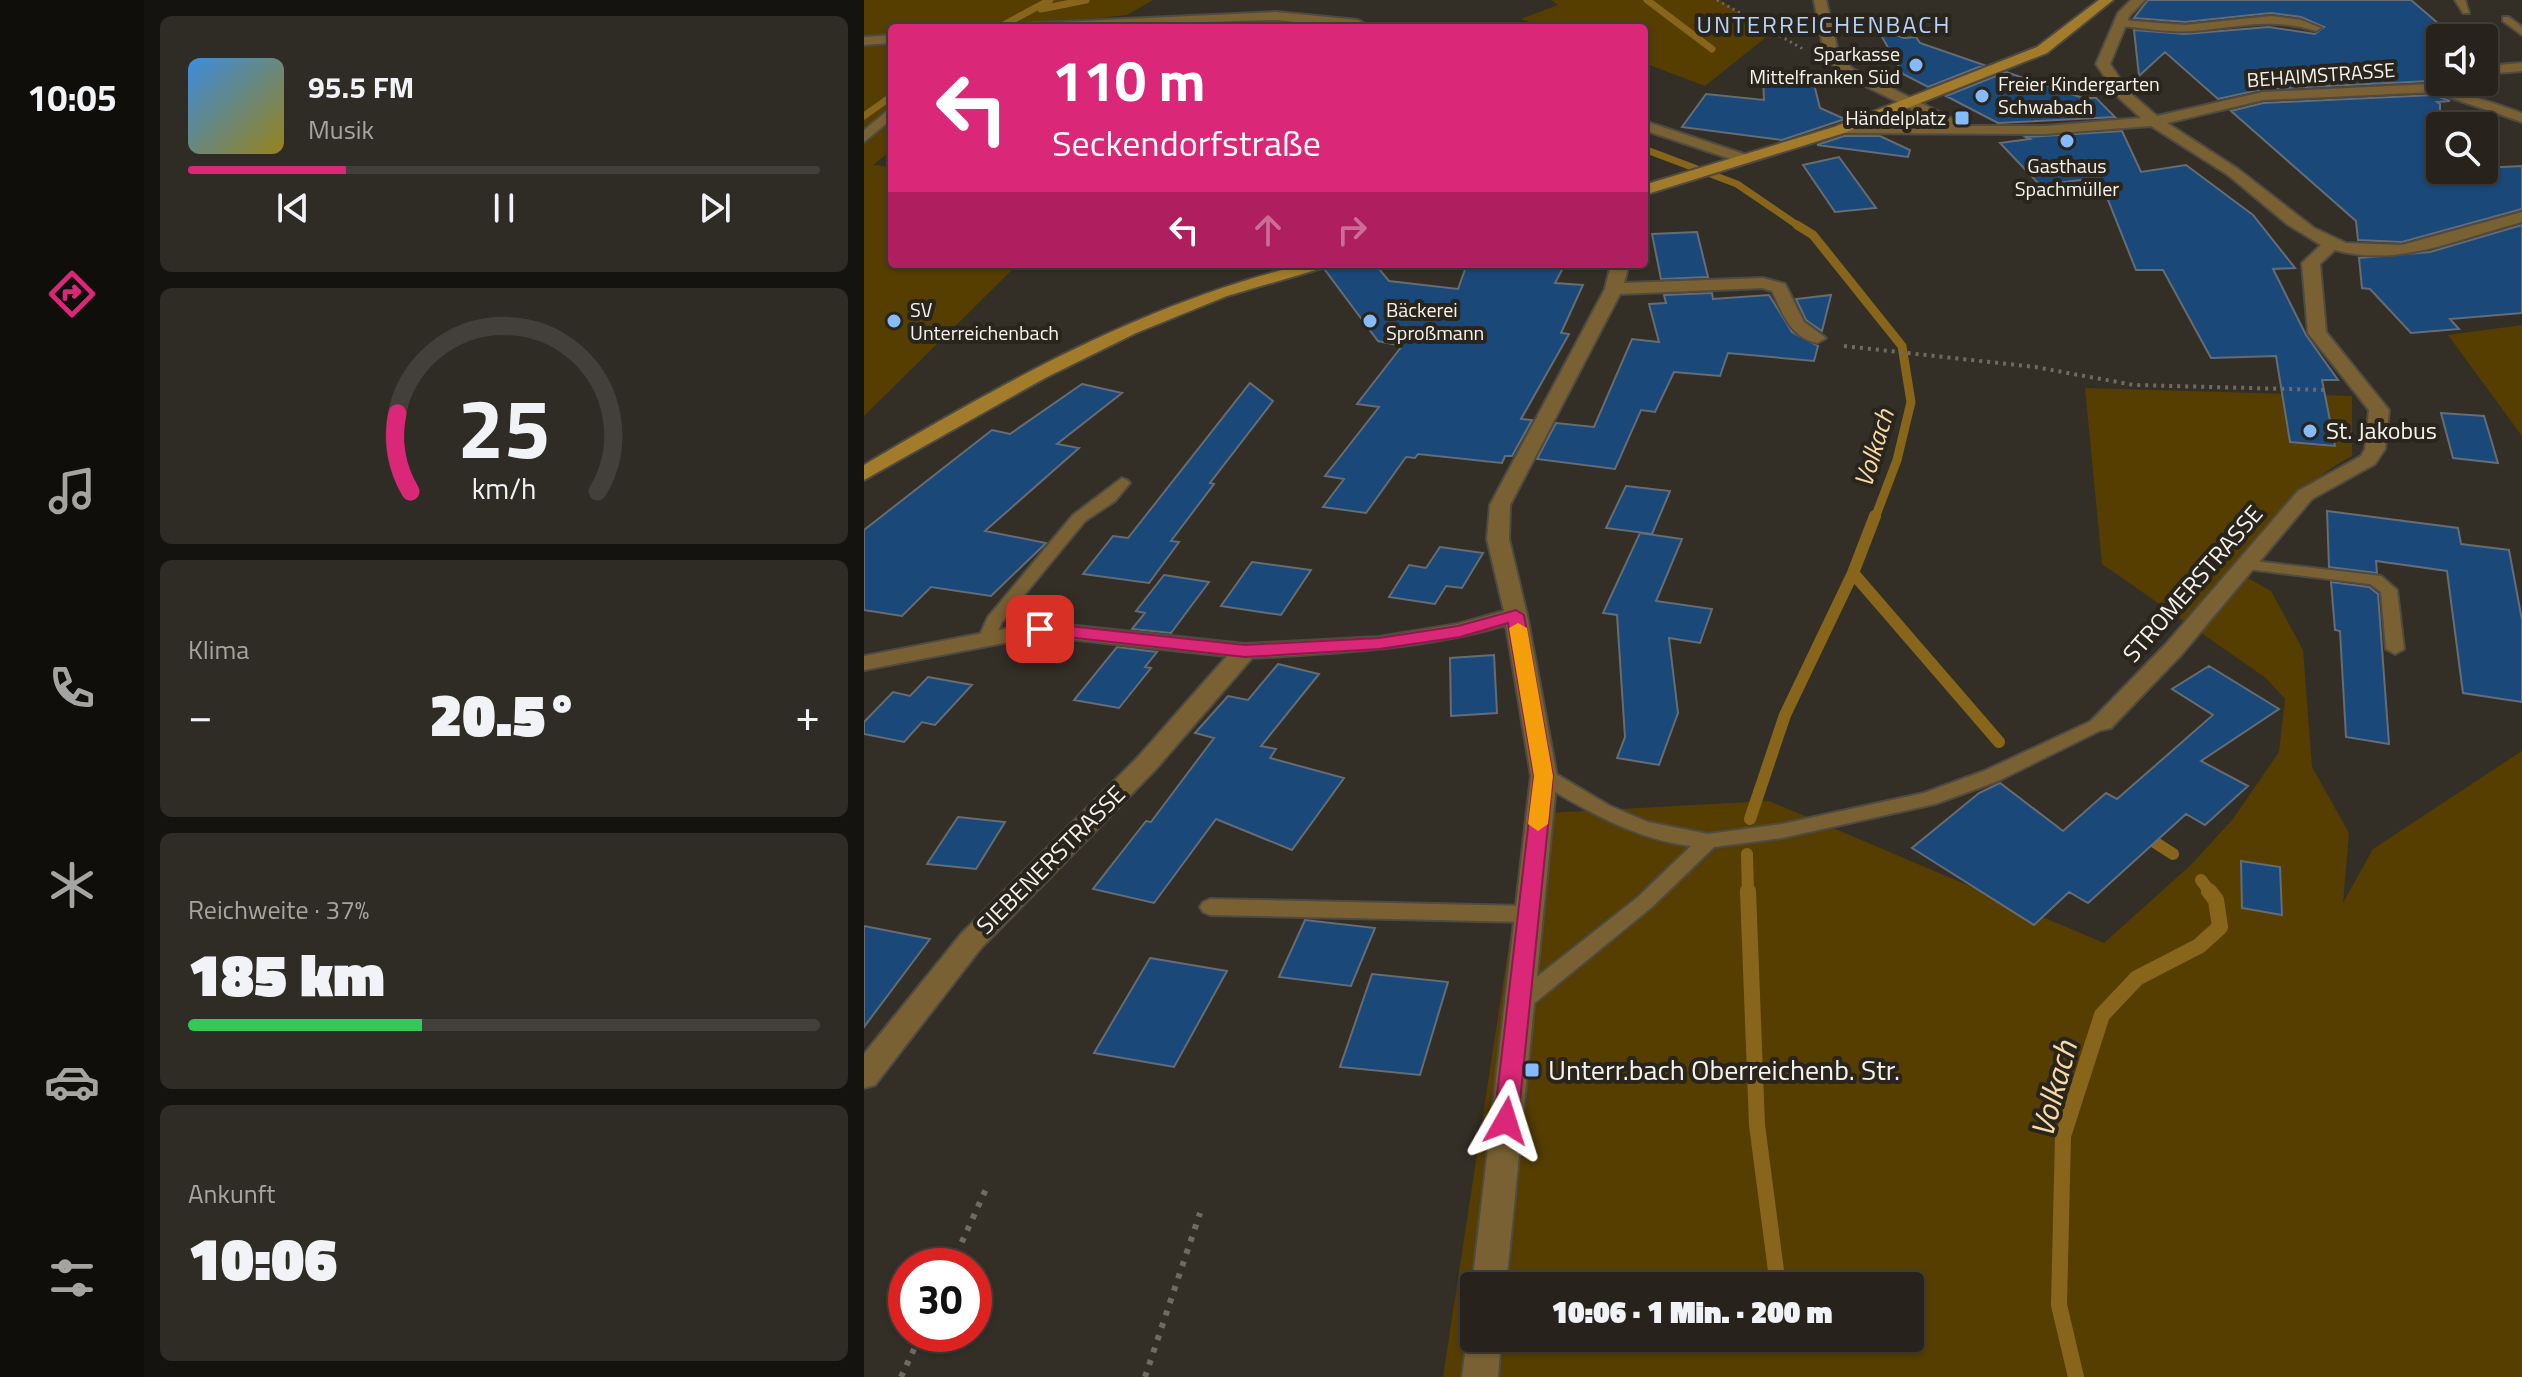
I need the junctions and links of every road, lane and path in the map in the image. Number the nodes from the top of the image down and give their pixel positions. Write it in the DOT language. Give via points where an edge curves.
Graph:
graph roads {
  1 [pos="1301,0"];
  2 [pos="1717,0"];
  3 [pos="1820,0"];
  4 [pos="2107,0"];
  5 [pos="2139,0"];
  6 [pos="2460,0"];
  7 [pos="1327,6"];
  8 [pos="2466,11"];
  9 [pos="1276,16"];
  10 [pos="2506,19"];
  11 [pos="2120,23"];
  12 [pos="1114,24"];
  13 [pos="1346,24"];
  14 [pos="1359,24"];
  15 [pos="2316,28"];
  16 [pos="2522,32"];
  17 [pos="888,39"];
  18 [pos="864,41"];
  19 [pos="1832,57"];
  20 [pos="2522,67"];
  21 [pos="2498,69"];
  22 [pos="2426,85"];
  23 [pos="2468,96"];
  24 [pos="1905,102"];
  25 [pos="888,115"];
  26 [pos="2522,118"];
  27 [pos="2155,121"];
  28 [pos="1648,127"];
  29 [pos="1839,130"];
  30 [pos="1972,132"];
  31 [pos="864,138"];
  32 [pos="1739,161"];
  33 [pos="1648,189"];
  34 [pos="2522,217"];
  35 [pos="2331,245"];
  36 [pos="1307,268"];
  37 [pos="1617,276"];
  38 [pos="1817,338"];
  39 [pos="2364,391"];
  40 [pos="864,474"];
  41 [pos="1122,483"];
  42 [pos="2246,565"];
  43 [pos="1516,615"];
  44 [pos="987,639"];
  45 [pos="2395,649"];
  46 [pos="1245,651"];
  47 [pos="864,663"];
  48 [pos="2102,722"];
  49 [pos="1544,776"];
  50 [pos="1708,841"];
  51 [pos="1210,907"];
  52 [pos="1528,914"];
  53 [pos="1518,1004"];
  54 [pos="864,1076"];
  55 [pos="986,1189"];
  56 [pos="1200,1213"];
  57 [pos="959,1248"];
  58 [pos="1490,1272"];
  59 [pos="913,1352"];
  60 [pos="1483,1352"];
  61 [pos="901,1377"];
  62 [pos="1145,1377"];
  63 [pos="1480,1377"];
  1 -- 9 [label="street"];
  2 -- 19 [label="path" via="1811,53"];
  3 -- 19 [label="street"];
  4 -- 24 [label="main road" via="2042,50"];
  5 -- 11 [label="street"];
  6 -- 8 [label="lane"];
  7 -- 14 [label="street"];
  9 -- 12 [label="street"];
  9 -- 13 [label="street"];
  10 -- 16 [label="lane"];
  11 -- 15 [label="lane" via="2195,28 2271,20"];
  11 -- 27 [label="street" via="2103,64 2125,98"];
  17 -- 18 [label="street"];
  19 -- 24 [label="street" via="1848,72"];
  20 -- 21 [label="street"];
  22 -- 27 [label="street, BEHAIMSTRASSE" via="2263,96"];
  23 -- 26 [label="street"];
  24 -- 29 [label="main road"];
  24 -- 30 [label="street"];
  25 -- 31 [label="street"];
  27 -- 30 [label="street"];
  27 -- 35 [label="street" via="2233,171"];
  28 -- 32 [label="street"];
  29 -- 30 [label="street"];
  29 -- 32 [label="main road"];
  32 -- 33 [label="main road"];
  34 -- 35 [label="street" via="2414,249 2363,252"];
  35 -- 39 [label="street, STROMERSTRASSE" via="2311,263 2317,333"];
  36 -- 40 [label="main road" via="1222,291 1088,350"];
  37 -- 38 [label="street" via="1763,283 1779,288 1797,325"];
  37 -- 43 [label="street" via="1500,505 1498,539"];
  38 -- 39 [label="path" via="2134,385"];
  39 -- 42 [label="street, STROMERSTRASSE" via="2379,410 2375,449 2368,460 2305,495"];
  41 -- 44 [label="lane" via="1079,518 994,621"];
  42 -- 45 [label="lane" via="2375,580 2389,590"];
  42 -- 48 [label="street, STROMERSTRASSE"];
  43 -- 46 [label="street" via="1460,631 1379,644"];
  43 -- 49 [label="street"];
  44 -- 46 [label="street" via="1040,629"];
  44 -- 47 [label="street"];
  46 -- 54 [label="street, SIEBENERSTRASSE" via="1147,763 971,941"];
  48 -- 50 [label="lane, STROMERSTRASSE" via="1991,776 1928,799 1782,831"];
  49 -- 50 [label="lane, STROMERSTRASSE" via="1611,815 1666,837"];
  49 -- 52 [label="street"];
  50 -- 53 [label="lane" via="1645,902"];
  51 -- 52 [label="lane"];
  52 -- 53 [label="street"];
  53 -- 58 [label="street"];
  55 -- 57 [label="path"];
  56 -- 62 [label="path"];
  59 -- 61 [label="path"];
  60 -- 63 [label="street"];
}
